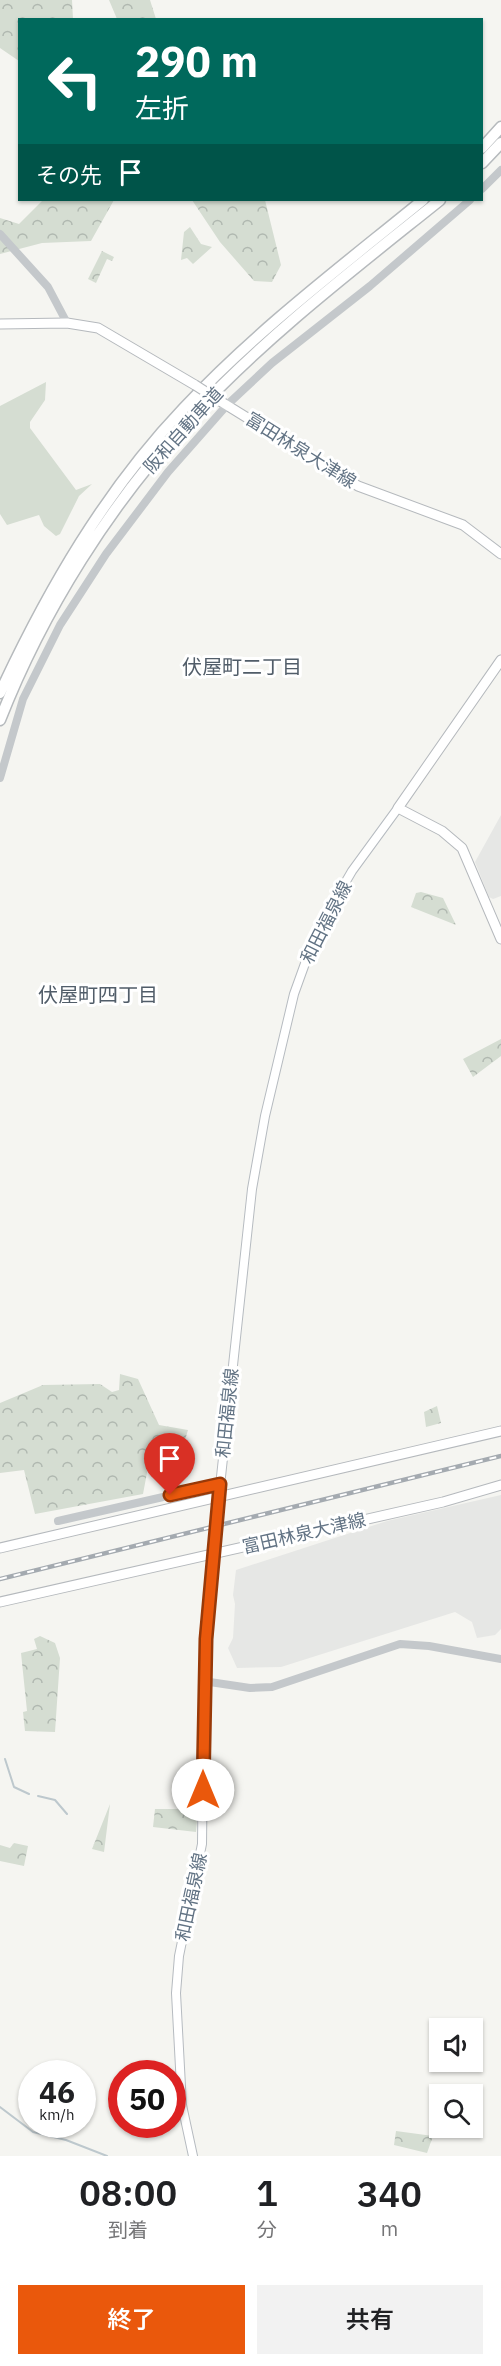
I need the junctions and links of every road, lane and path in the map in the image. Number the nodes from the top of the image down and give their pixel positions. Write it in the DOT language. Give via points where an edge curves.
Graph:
graph roads {
  1 [pos="501,127"];
  2 [pos="501,143"];
  3 [pos="483,147"];
  4 [pos="483,162"];
  5 [pos="501,170"];
  6 [pos="483,188"];
  7 [pos="422,201"];
  8 [pos="439,201"];
  9 [pos="469,201"];
  10 [pos="0,234"];
  11 [pos="67,323"];
  12 [pos="0,324"];
  13 [pos="224,403"];
  14 [pos="501,554"];
  15 [pos="501,660"];
  16 [pos="0,693"];
  17 [pos="0,720"];
  18 [pos="0,778"];
  19 [pos="398,808"];
  20 [pos="501,939"];
  21 [pos="501,1431"];
  22 [pos="220,1485"];
  23 [pos="501,1485"];
  24 [pos="501,1490"];
  25 [pos="443,1502"];
  26 [pos="57,1521"];
  27 [pos="0,1548"];
  28 [pos="0,1602"];
  29 [pos="501,1659"];
  30 [pos="203,1681"];
  31 [pos="192,2156"];
  1 -- 3 [label="highway"];
  2 -- 4 [label="highway"];
  5 -- 6 [label="street"];
  7 -- 16 [label="highway, 阪和自動車道" via="256,338 162,434 84,536 30,630"];
  8 -- 17 [label="highway, 阪和自動車道" via="264,346 164,447 92,544 38,635"];
  9 -- 13 [label="street"];
  10 -- 11 [label="street" via="48,287"];
  11 -- 12 [label="main road, 富田林泉大津線"];
  11 -- 13 [label="main road, 富田林泉大津線, bridge" via="98,328"];
  13 -- 14 [label="main road, 富田林泉大津線" via="358,486 463,525"];
  13 -- 18 [label="street" via="106,554 60,625 23,699"];
  15 -- 19 [label="main road"];
  19 -- 20 [label="main road" via="442,831 462,848"];
  19 -- 22 [label="main road, 和田福泉線" via="352,871 316,933 294,994 252,1189"];
  21 -- 27 [label="main road"];
  22 -- 26 [label="street"];
  22 -- 30 [label="main road, 和田福泉線, bridge"];
  23 -- 25 [label="main road, 富田林泉大津線"];
  24 -- 25 [label="main road"];
  25 -- 28 [label="main road, 富田林泉大津線"];
  29 -- 30 [label="street" via="400,1644 272,1687"];
  30 -- 31 [label="main road, 和田福泉線" via="202,1844 179,1956 176,2001 182,2105"];
}
